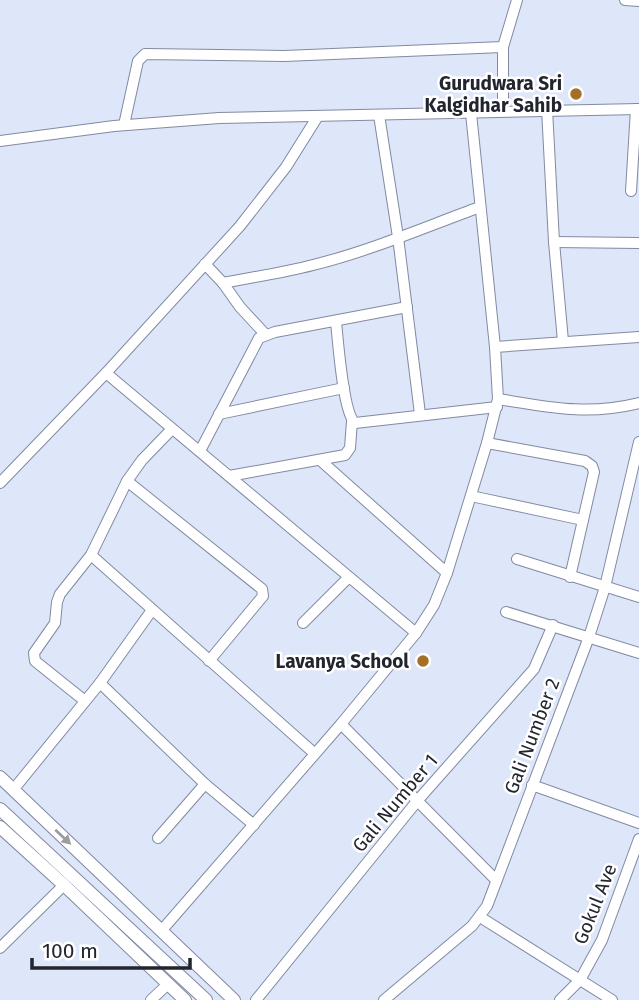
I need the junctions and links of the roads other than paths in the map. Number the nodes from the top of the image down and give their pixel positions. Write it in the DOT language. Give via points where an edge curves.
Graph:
graph roads {
  1 [pos="517,0"];
  2 [pos="625,0"];
  3 [pos="639,1"];
  4 [pos="503,47"];
  5 [pos="547,109"];
  6 [pos="638,109"];
  7 [pos="503,111"];
  8 [pos="471,113"];
  9 [pos="379,115"];
  10 [pos="318,116"];
  11 [pos="124,125"];
  12 [pos="0,141"];
  13 [pos="631,191"];
  14 [pos="481,207"];
  15 [pos="398,237"];
  16 [pos="554,242"];
  17 [pos="639,243"];
  18 [pos="205,264"];
  19 [pos="223,283"];
  20 [pos="407,307"];
  21 [pos="336,322"];
  22 [pos="265,334"];
  23 [pos="639,337"];
  24 [pos="563,341"];
  25 [pos="495,347"];
  26 [pos="106,373"];
  27 [pos="344,388"];
  28 [pos="497,403"];
  29 [pos="639,403"];
  30 [pos="219,414"];
  31 [pos="420,414"];
  32 [pos="352,421"];
  33 [pos="172,429"];
  34 [pos="639,442"];
  35 [pos="487,443"];
  36 [pos="200,452"];
  37 [pos="320,460"];
  38 [pos="229,476"];
  39 [pos="127,481"];
  40 [pos="0,483"];
  41 [pos="471,496"];
  42 [pos="583,520"];
  43 [pos="91,555"];
  44 [pos="517,559"];
  45 [pos="447,573"];
  46 [pos="569,577"];
  47 [pos="348,578"];
  48 [pos="605,587"];
  49 [pos="639,597"];
  50 [pos="152,610"];
  51 [pos="506,612"];
  52 [pos="303,623"];
  53 [pos="553,625"];
  54 [pos="416,633"];
  55 [pos="589,637"];
  56 [pos="639,653"];
  57 [pos="209,661"];
  58 [pos="100,683"];
  59 [pos="85,701"];
  60 [pos="341,724"];
  61 [pos="314,753"];
  62 [pos="0,778"];
  63 [pos="205,785"];
  64 [pos="532,785"];
  65 [pos="13,790"];
  66 [pos="418,800"];
  67 [pos="0,809"];
  68 [pos="639,823"];
  69 [pos="254,825"];
  70 [pos="0,827"];
  71 [pos="158,838"];
  72 [pos="639,839"];
  73 [pos="495,879"];
  74 [pos="64,885"];
  75 [pos="480,917"];
  76 [pos="163,930"];
  77 [pos="0,948"];
  78 [pos="580,980"];
  79 [pos="168,984"];
  80 [pos="399,995"];
  81 [pos="151,1000"];
  82 [pos="185,1000"];
  83 [pos="206,1000"];
  84 [pos="234,1000"];
  85 [pos="256,1000"];
  86 [pos="384,1000"];
  87 [pos="559,1000"];
  88 [pos="611,1000"];
  1 -- 4 [label="street"];
  2 -- 3 [label="street"];
  4 -- 7 [label="street"];
  4 -- 11 [label="street" via="284,56 145,54 138,61"];
  5 -- 6 [label="street"];
  5 -- 7 [label="street"];
  5 -- 16 [label="street"];
  6 -- 13 [label="street"];
  7 -- 8 [label="street"];
  8 -- 9 [label="street"];
  8 -- 14 [label="street"];
  9 -- 10 [label="street"];
  9 -- 15 [label="street"];
  10 -- 11 [label="street"];
  10 -- 18 [label="street" via="267,193"];
  11 -- 12 [label="street"];
  14 -- 15 [label="street"];
  14 -- 25 [label="street"];
  15 -- 19 [label="street" via="312,266"];
  15 -- 20 [label="street"];
  16 -- 17 [label="street"];
  16 -- 24 [label="street"];
  18 -- 19 [label="street"];
  18 -- 26 [label="street"];
  19 -- 22 [label="street"];
  20 -- 21 [label="street"];
  20 -- 31 [label="street"];
  21 -- 22 [label="street"];
  21 -- 27 [label="street"];
  22 -- 30 [label="street" via="256,341"];
  23 -- 24 [label="street"];
  24 -- 25 [label="street"];
  25 -- 28 [label="street"];
  26 -- 33 [label="street"];
  26 -- 40 [label="street"];
  27 -- 30 [label="street"];
  27 -- 32 [label="street"];
  28 -- 29 [label="street" via="587,411"];
  28 -- 31 [label="street"];
  28 -- 35 [label="street"];
  30 -- 36 [label="street"];
  31 -- 32 [label="street" via="359,424"];
  32 -- 37 [label="street" via="347,453"];
  33 -- 36 [label="street"];
  33 -- 39 [label="street"];
  34 -- 48 [label="street, Gali Number 2"];
  35 -- 41 [label="street"];
  35 -- 42 [label="street" via="589,463 594,472"];
  36 -- 38 [label="street"];
  37 -- 38 [label="street"];
  37 -- 45 [label="street"];
  38 -- 47 [label="street"];
  39 -- 43 [label="street"];
  39 -- 57 [label="street" via="262,589 263,596"];
  41 -- 42 [label="street"];
  41 -- 45 [label="street"];
  42 -- 46 [label="street"];
  43 -- 50 [label="street"];
  43 -- 59 [label="street" via="60,594 55,622 34,656 35,662"];
  44 -- 46 [label="street"];
  45 -- 54 [label="street"];
  46 -- 48 [label="street"];
  47 -- 52 [label="street"];
  47 -- 54 [label="street"];
  48 -- 49 [label="street"];
  48 -- 55 [label="street, Gali Number 2"];
  50 -- 57 [label="street"];
  50 -- 58 [label="street"];
  51 -- 53 [label="street"];
  53 -- 55 [label="street"];
  53 -- 66 [label="street, Gali Number 1" via="534,669"];
  54 -- 60 [label="street"];
  55 -- 56 [label="street"];
  55 -- 64 [label="street, Gali Number 2"];
  57 -- 61 [label="street"];
  58 -- 59 [label="street"];
  58 -- 63 [label="street"];
  59 -- 65 [label="street"];
  60 -- 61 [label="street"];
  60 -- 66 [label="street"];
  61 -- 69 [label="street"];
  62 -- 65 [label="main road"];
  63 -- 69 [label="street"];
  63 -- 71 [label="street"];
  64 -- 68 [label="street"];
  64 -- 73 [label="street, Gali Number 2"];
  65 -- 76 [label="main road, one-way"];
  66 -- 73 [label="street"];
  66 -- 85 [label="street, Gali Number 1"];
  67 -- 83 [label="main road"];
  69 -- 76 [label="street"];
  70 -- 74 [label="main road"];
  72 -- 78 [label="street, Gokul Ave" via="608,925"];
  73 -- 75 [label="street, Gali Number 2"];
  74 -- 77 [label="street"];
  74 -- 79 [label="main road"];
  75 -- 78 [label="street"];
  75 -- 80 [label="street, Gali Number 2"];
  76 -- 84 [label="main road"];
  78 -- 87 [label="street, Gokul Ave"];
  78 -- 88 [label="street"];
  79 -- 81 [label="street"];
  79 -- 82 [label="main road"];
  80 -- 86 [label="street, Gali Number 2"];
}
